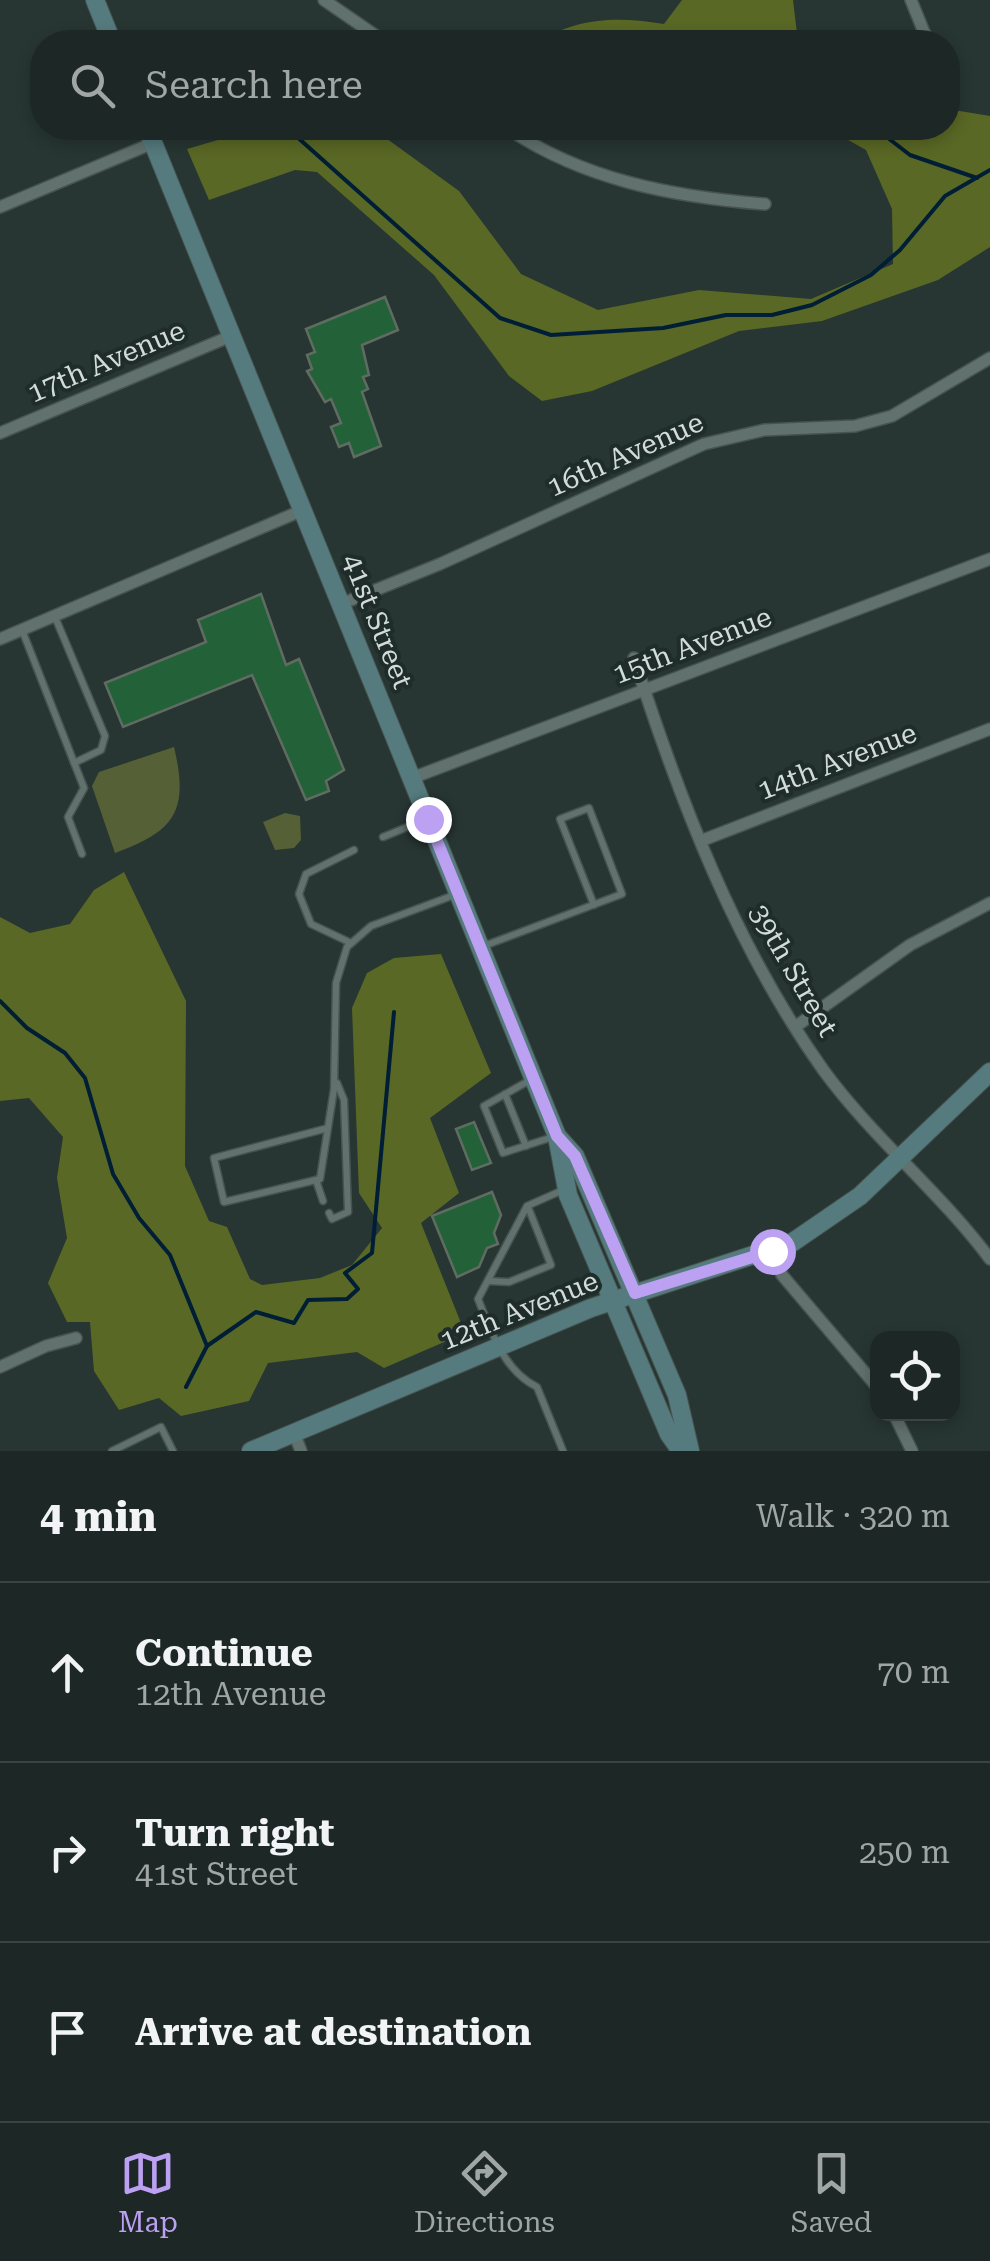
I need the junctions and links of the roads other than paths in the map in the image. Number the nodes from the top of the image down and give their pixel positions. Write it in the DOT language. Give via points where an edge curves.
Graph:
graph roads {
  1 [pos="95,0"];
  2 [pos="324,0"];
  3 [pos="910,0"];
  4 [pos="107,30"];
  5 [pos="368,30"];
  6 [pos="923,30"];
  7 [pos="140,140"];
  8 [pos="152,140"];
  9 [pos="526,140"];
  10 [pos="765,204"];
  11 [pos="0,207"];
  12 [pos="231,336"];
  13 [pos="990,358"];
  14 [pos="0,433"];
  15 [pos="303,510"];
  16 [pos="990,558"];
  17 [pos="341,604"];
  18 [pos="55,615"];
  19 [pos="22,629"];
  20 [pos="0,639"];
  21 [pos="634,658"];
  22 [pos="644,690"];
  23 [pos="990,729"];
  24 [pos="74,762"];
  25 [pos="412,778"];
  26 [pos="428,819"];
  27 [pos="383,837"];
  28 [pos="702,840"];
  29 [pos="354,850"];
  30 [pos="82,854"];
  31 [pos="458,894"];
  32 [pos="990,902"];
  33 [pos="594,905"];
  34 [pos="351,943"];
  35 [pos="480,947"];
  36 [pos="794,1027"];
  37 [pos="990,1072"];
  38 [pos="335,1077"];
  39 [pos="534,1078"];
  40 [pos="505,1094"];
  41 [pos="328,1128"];
  42 [pos="557,1136"];
  43 [pos="526,1146"];
  44 [pos="899,1159"];
  45 [pos="316,1180"];
  46 [pos="566,1189"];
  47 [pos="323,1200"];
  48 [pos="527,1206"];
  49 [pos="329,1213"];
  50 [pos="772,1251"];
  51 [pos="990,1259"];
  52 [pos="488,1281"];
  53 [pos="635,1293"];
  54 [pos="613,1302"];
  55 [pos="76,1338"];
  56 [pos="498,1346"];
  57 [pos="0,1366"];
  58 [pos="870,1379"];
  59 [pos="897,1421"];
  60 [pos="297,1442"];
  61 [pos="112,1451"];
  62 [pos="173,1451"];
  63 [pos="251,1451"];
  64 [pos="563,1451"];
  65 [pos="681,1451"];
  66 [pos="690,1451"];
  67 [pos="912,1451"];
  1 -- 4 [label="street"];
  2 -- 5 [label="street"];
  3 -- 6 [label="street"];
  7 -- 11 [label="street"];
  8 -- 12 [label="street, 41st Street"];
  9 -- 10 [label="street" via="601,177"];
  12 -- 14 [label="street, 17th Avenue"];
  12 -- 15 [label="street, 41st Street"];
  13 -- 17 [label="street, 16th Avenue" via="892,416 855,426 764,430 704,444"];
  15 -- 17 [label="street, 41st Street"];
  15 -- 18 [label="street"];
  16 -- 22 [label="street, 15th Avenue"];
  17 -- 25 [label="street, 41st Street"];
  18 -- 19 [label="street"];
  18 -- 24 [label="lane" via="105,736 101,750"];
  19 -- 20 [label="street"];
  19 -- 24 [label="lane"];
  21 -- 22 [label="street, 39th Street"];
  22 -- 25 [label="street, 15th Avenue"];
  22 -- 28 [label="street, 39th Street"];
  23 -- 28 [label="street, 14th Avenue"];
  24 -- 30 [label="lane" via="84,793 68,818"];
  25 -- 26 [label="street, 41st Street"];
  26 -- 27 [label="lane"];
  26 -- 31 [label="street, 41st Street"];
  28 -- 36 [label="street, 39th Street" via="751,954"];
  29 -- 34 [label="lane" via="306,874 299,894 311,924"];
  31 -- 34 [label="lane" via="371,926"];
  31 -- 35 [label="street, 41st Street"];
  32 -- 36 [label="street" via="910,945"];
  33 -- 33 [label="lane" via="622,894 588,808 560,819"];
  33 -- 35 [label="lane"];
  34 -- 38 [label="lane" via="339,964"];
  35 -- 39 [label="street, 41st Street"];
  36 -- 44 [label="street, 39th Street"];
  37 -- 44 [label="street, 12th Avenue"];
  38 -- 41 [label="lane"];
  38 -- 49 [label="lane" via="344,1100 348,1212 332,1219"];
  39 -- 40 [label="lane"];
  39 -- 42 [label="street, 41st Street"];
  40 -- 43 [label="lane"];
  40 -- 43 [label="lane" via="484,1106 503,1153"];
  41 -- 45 [label="lane"];
  41 -- 45 [label="lane" via="214,1158 224,1202"];
  42 -- 43 [label="lane"];
  42 -- 46 [label="street, 41st Street"];
  42 -- 53 [label="street, 41st Street" via="575,1156"];
  44 -- 50 [label="street, 12th Avenue" via="822,1226"];
  44 -- 51 [label="street, 39th Street"];
  45 -- 47 [label="lane"];
  46 -- 48 [label="lane"];
  46 -- 54 [label="street, 41st Street"];
  48 -- 52 [label="lane"];
  48 -- 52 [label="lane" via="551,1265 510,1282"];
  50 -- 53 [label="street, 12th Avenue"];
  50 -- 58 [label="street" via="782,1276"];
  52 -- 56 [label="lane" via="478,1299"];
  53 -- 54 [label="street, 12th Avenue"];
  53 -- 66 [label="street, 41st Street" via="677,1394"];
  54 -- 56 [label="street, 12th Avenue"];
  54 -- 65 [label="street, 41st Street"];
  55 -- 57 [label="street"];
  56 -- 60 [label="street, 12th Avenue"];
  56 -- 64 [label="lane" via="520,1380 537,1388"];
  59 -- 67 [label="street"];
  60 -- 63 [label="street, 12th Avenue"];
  61 -- 62 [label="lane" via="162,1427"];
}
